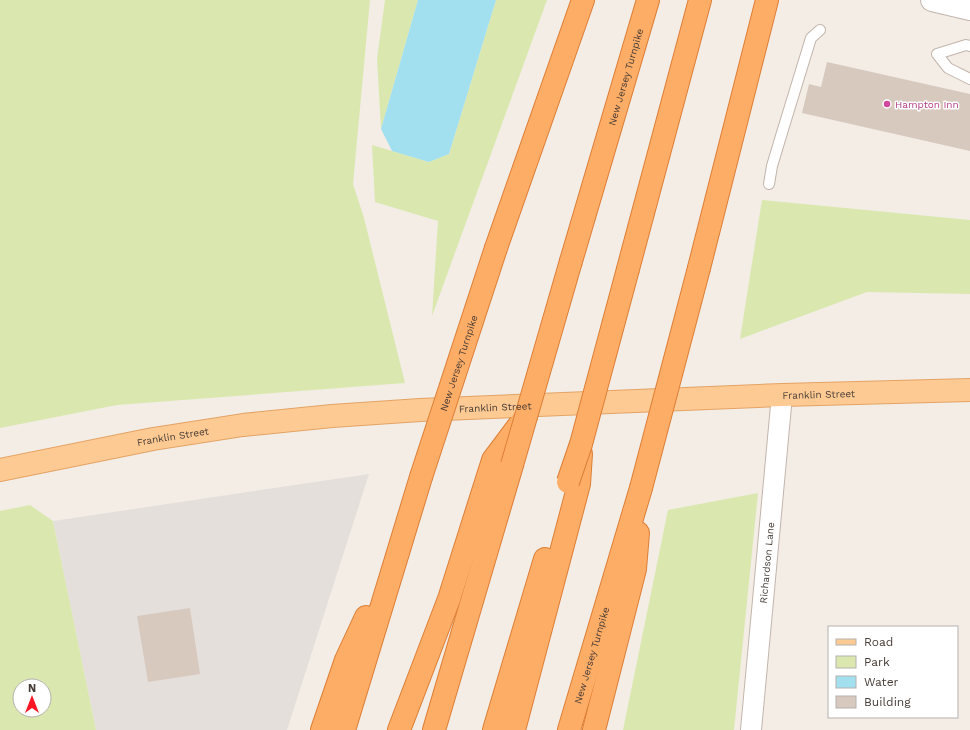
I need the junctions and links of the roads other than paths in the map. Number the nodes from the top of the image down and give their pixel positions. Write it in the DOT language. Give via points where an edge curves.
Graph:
graph roads {
  1 [pos="583,0"];
  2 [pos="648,0"];
  3 [pos="700,0"];
  4 [pos="767,0"];
  5 [pos="932,0"];
  6 [pos="970,9"];
  7 [pos="820,30"];
  8 [pos="970,46"];
  9 [pos="970,79"];
  10 [pos="769,184"];
  11 [pos="970,390"];
  12 [pos="782,395"];
  13 [pos="502,463"];
  14 [pos="0,470"];
  15 [pos="574,483"];
  16 [pos="641,488"];
  17 [pos="402,540"];
  18 [pos="322,730"];
  19 [pos="344,730"];
  20 [pos="399,730"];
  21 [pos="434,730"];
  22 [pos="494,730"];
  23 [pos="514,730"];
  24 [pos="569,730"];
  25 [pos="594,730"];
  26 [pos="751,730"];
  1 -- 17 [label="highway, New Jersey Turnpike, bridge" via="496,248"];
  2 -- 13 [label="highway, New Jersey Turnpike, bridge" via="570,261 527,416"];
  3 -- 15 [label="highway, bridge" via="581,444"];
  4 -- 16 [label="highway, New Jersey Turnpike, bridge"];
  5 -- 6 [label="street"];
  7 -- 10 [label="lane" via="811,38 780,136"];
  8 -- 9 [label="lane" via="937,54 948,68"];
  11 -- 12 [label="main road, Franklin Street"];
  12 -- 14 [label="main road, Franklin Street" via="332,416 153,438"];
  12 -- 26 [label="street, Richardson Lane"];
  13 -- 20 [label="highway"];
  13 -- 21 [label="highway, New Jersey Turnpike"];
  15 -- 22 [label="highway"];
  15 -- 23 [label="highway"];
  16 -- 24 [label="highway, New Jersey Turnpike"];
  16 -- 25 [label="highway" via="635,570"];
  17 -- 18 [label="highway" via="346,660"];
  17 -- 19 [label="highway, New Jersey Turnpike"];
}
